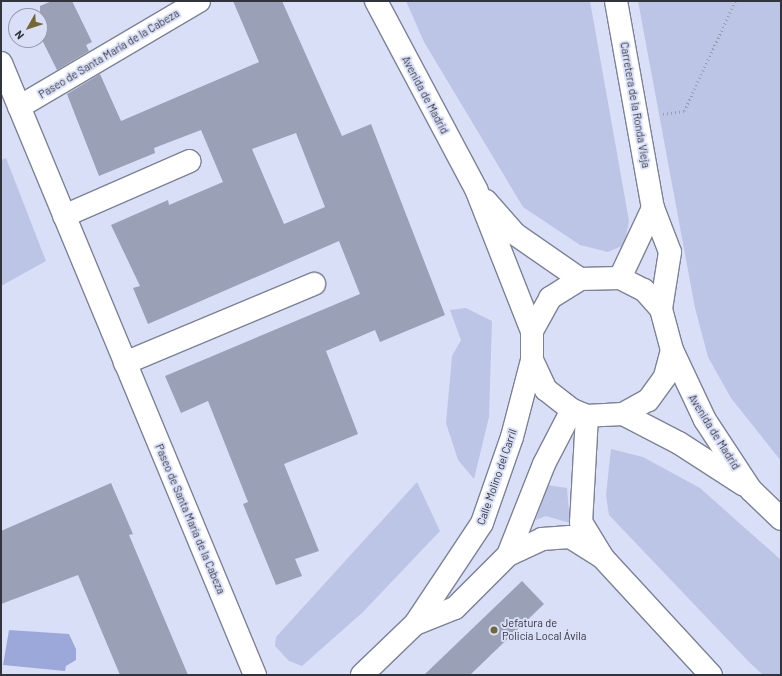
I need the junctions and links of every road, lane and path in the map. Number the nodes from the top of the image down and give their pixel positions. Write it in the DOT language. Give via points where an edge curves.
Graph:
graph roads {
  1 [pos="199,1"];
  2 [pos="376,1"];
  3 [pos="616,1"];
  4 [pos="735,1"];
  5 [pos="1,63"];
  6 [pos="19,107"];
  7 [pos="659,114"];
  8 [pos="190,160"];
  9 [pos="476,189"];
  10 [pos="653,208"];
  11 [pos="64,216"];
  12 [pos="620,278"];
  13 [pos="580,279"];
  14 [pos="314,284"];
  15 [pos="661,309"];
  16 [pos="532,331"];
  17 [pos="672,350"];
  18 [pos="532,360"];
  19 [pos="125,363"];
  20 [pos="579,413"];
  21 [pos="623,414"];
  22 [pos="751,490"];
  23 [pos="781,519"];
  24 [pos="508,555"];
  25 [pos="603,558"];
  26 [pos="414,624"];
  27 [pos="255,675"];
  28 [pos="362,675"];
  29 [pos="711,675"];
  1 -- 6 [label="main road, Paseo de Santa María de la Cabeza"];
  2 -- 9 [label="main road, Avenida de Madrid"];
  3 -- 10 [label="main road, Carretera de la Ronda Vieja"];
  4 -- 7 [label="path" via="684,111"];
  5 -- 6 [label="main road, Paseo de Santa María de la Cabeza"];
  6 -- 11 [label="main road, Paseo de Santa María de la Cabeza"];
  8 -- 11 [label="main road"];
  9 -- 13 [label="main road, Avenida de Madrid" via="516,234"];
  9 -- 16 [label="main road, Avenida de Madrid"];
  10 -- 12 [label="main road"];
  10 -- 15 [label="main road, Carretera de la Ronda Vieja" via="670,252"];
  11 -- 19 [label="main road, Paseo de Santa María de la Cabeza"];
  12 -- 13 [label="main road"];
  12 -- 15 [label="main road" via="644,290"];
  13 -- 16 [label="main road" via="550,298"];
  14 -- 19 [label="main road"];
  15 -- 17 [label="main road"];
  16 -- 18 [label="main road"];
  17 -- 21 [label="main road" via="665,378 648,400"];
  17 -- 22 [label="main road, Avenida de Madrid" via="705,420"];
  18 -- 20 [label="main road" via="546,390"];
  18 -- 26 [label="main road, Calle Molino del Carril" via="512,437 482,523"];
  19 -- 27 [label="main road, Paseo de Santa María de la Cabeza"];
  20 -- 21 [label="main road"];
  20 -- 24 [label="main road, Calle Molino del Carril" via="544,464"];
  20 -- 25 [label="main road" via="582,522"];
  21 -- 22 [label="main road, Avenida de Madrid" via="679,443"];
  22 -- 23 [label="main road, Avenida de Madrid"];
  24 -- 25 [label="main road" via="542,539 570,537"];
  24 -- 26 [label="main road, Calle Molino del Carril" via="454,608"];
  25 -- 29 [label="main road"];
  26 -- 28 [label="main road, Calle Molino del Carril"];
}
